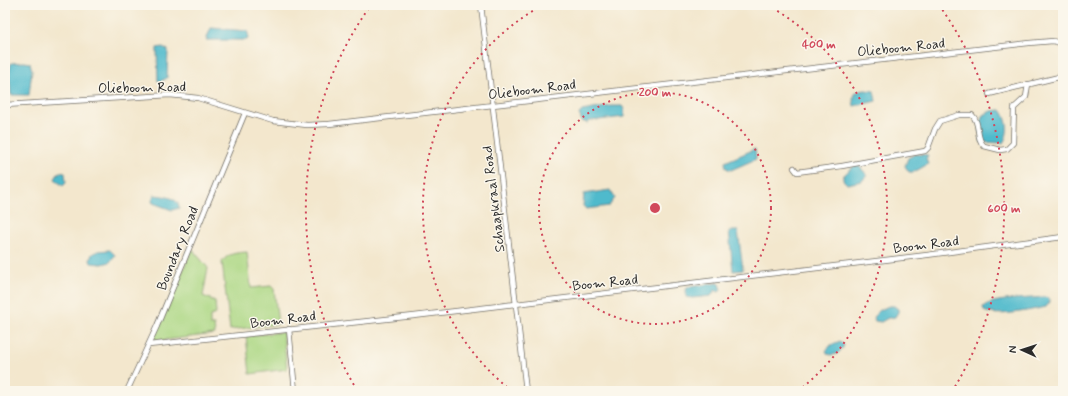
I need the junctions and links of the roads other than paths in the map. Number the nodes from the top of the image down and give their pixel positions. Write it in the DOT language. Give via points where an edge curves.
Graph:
graph roads {
  1 [pos="481,5"];
  2 [pos="1063,44"];
  3 [pos="1063,76"];
  4 [pos="1028,84"];
  5 [pos="989,94"];
  6 [pos="5,105"];
  7 [pos="493,105"];
  8 [pos="245,113"];
  9 [pos="794,168"];
  10 [pos="1063,237"];
  11 [pos="516,303"];
  12 [pos="289,329"];
  13 [pos="149,345"];
  14 [pos="127,391"];
  15 [pos="296,391"];
  16 [pos="526,391"];
  1 -- 7 [label="street, Schaapkraal Road"];
  2 -- 7 [label="street, Olieboom Road" via="1053,41 1030,43"];
  3 -- 4 [label="street"];
  4 -- 5 [label="street"];
  4 -- 9 [label="street" via="1026,97 1014,108 1013,143 1007,149 984,146 980,140 976,120 972,115 964,114 940,121 925,151 797,172"];
  6 -- 8 [label="street, Olieboom Road" via="170,95 198,98"];
  7 -- 8 [label="street, Olieboom Road" via="312,124 273,121"];
  7 -- 11 [label="street, Schaapkraal Road"];
  8 -- 13 [label="street, Boundary Road"];
  10 -- 11 [label="street, Boom Road"];
  11 -- 12 [label="street, Boom Road"];
  11 -- 16 [label="street, Schaapkraal Road"];
  12 -- 13 [label="street, Boom Road"];
  12 -- 15 [label="street"];
  13 -- 14 [label="street, Boundary Road"];
}
